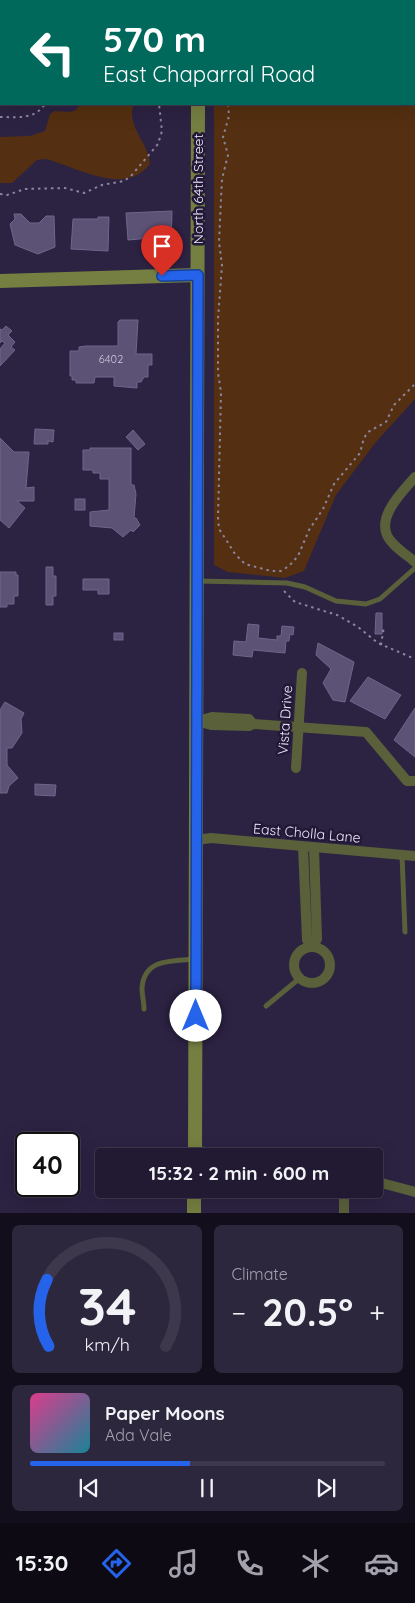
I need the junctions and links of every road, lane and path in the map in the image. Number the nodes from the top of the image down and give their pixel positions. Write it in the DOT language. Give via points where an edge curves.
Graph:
graph roads {
  1 [pos="44,105"];
  2 [pos="159,105"];
  3 [pos="198,105"];
  4 [pos="228,105"];
  5 [pos="0,117"];
  6 [pos="0,194"];
  7 [pos="198,275"];
  8 [pos="0,281"];
  9 [pos="415,384"];
  10 [pos="415,477"];
  11 [pos="415,562"];
  12 [pos="415,568"];
  13 [pos="197,581"];
  14 [pos="281,591"];
  15 [pos="384,626"];
  16 [pos="381,645"];
  17 [pos="415,659"];
  18 [pos="302,673"];
  19 [pos="198,721"];
  20 [pos="298,727"];
  21 [pos="296,768"];
  22 [pos="415,781"];
  23 [pos="196,840"];
  24 [pos="308,848"];
  25 [pos="402,854"];
  26 [pos="415,856"];
  27 [pos="405,932"];
  28 [pos="312,947"];
  29 [pos="196,959"];
  30 [pos="300,978"];
  31 [pos="266,1006"];
  32 [pos="144,1008"];
  33 [pos="195,1148"];
  34 [pos="383,1183"];
  35 [pos="415,1192"];
  36 [pos="194,1198"];
  37 [pos="344,1198"];
  38 [pos="194,1213"];
  39 [pos="344,1213"];
  1 -- 5 [label="path" via="27,117"];
  2 -- 6 [label="path" via="162,131 158,144 132,176 124,181 84,193 66,188 25,189"];
  3 -- 7 [label="street, North 64th Street"];
  4 -- 9 [label="path" via="229,116 223,137 228,155 222,179 219,242 222,265 218,319 221,400 218,518 220,529 235,554 246,564 260,569 281,571 289,566 298,556 334,484 360,453 368,432 386,422 394,405"];
  7 -- 8 [label="street"];
  7 -- 13 [label="street, North 64th Street"];
  10 -- 11 [label="street" via="388,511 384,526 387,536"];
  12 -- 13 [label="lane" via="380,599 366,604 336,601 287,583"];
  13 -- 19 [label="street, North 64th Street"];
  14 -- 16 [label="path" via="289,593 295,602 346,619"];
  15 -- 16 [label="path"];
  16 -- 17 [label="path"];
  18 -- 20 [label="street, Vista Drive"];
  19 -- 20 [label="street" via="215,717 249,719 253,724"];
  19 -- 23 [label="street, North 64th Street"];
  20 -- 21 [label="street, Vista Drive"];
  20 -- 22 [label="street" via="366,732 407,780"];
  23 -- 24 [label="street, East Cholla Lane" via="211,838"];
  23 -- 29 [label="street, North 64th Street"];
  24 -- 25 [label="street, East Cholla Lane"];
  24 -- 28 [label="street" via="307,940"];
  25 -- 26 [label="street, East Cholla Lane"];
  25 -- 27 [label="lane"];
  28 -- 30 [label="street" via="296,956 294,968"];
  28 -- 30 [label="street" via="326,955 328,971 317,982"];
  29 -- 32 [label="lane" via="159,962 153,967 142,987"];
  29 -- 33 [label="street, North 64th Street"];
  30 -- 31 [label="lane"];
  34 -- 35 [label="street"];
  36 -- 38 [label="street"];
  37 -- 39 [label="street"];
}
